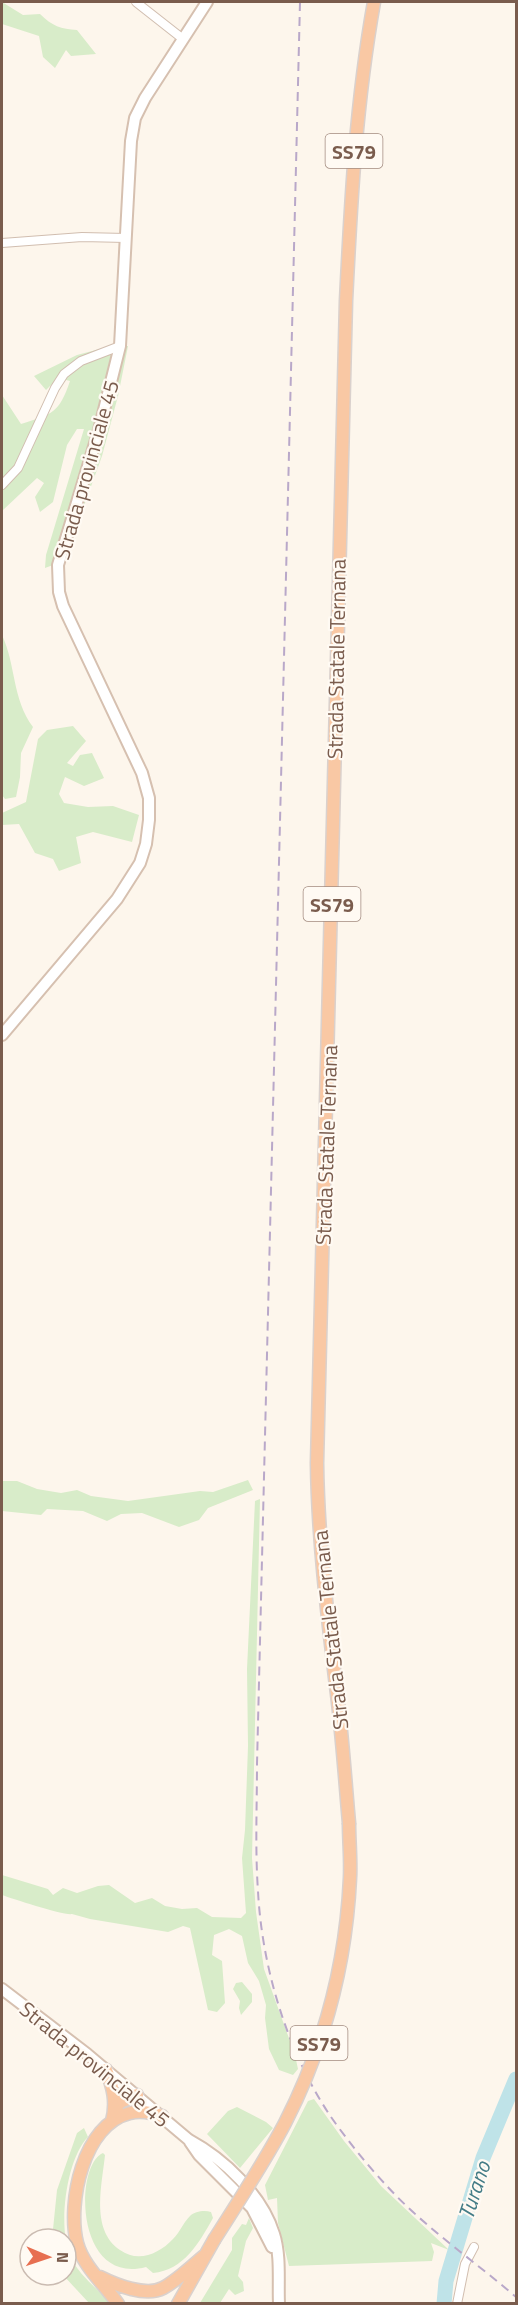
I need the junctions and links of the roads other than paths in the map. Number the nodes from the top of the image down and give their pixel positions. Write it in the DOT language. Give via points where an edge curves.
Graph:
graph roads {
  1 [pos="136,2"];
  2 [pos="207,2"];
  3 [pos="374,2"];
  4 [pos="183,39"];
  5 [pos="126,238"];
  6 [pos="2,243"];
  7 [pos="120,346"];
  8 [pos="2,484"];
  9 [pos="2,1035"];
  10 [pos="2,1989"];
  11 [pos="106,2070"];
  12 [pos="136,2095"];
  13 [pos="117,2115"];
  14 [pos="162,2116"];
  15 [pos="474,2247"];
  16 [pos="204,2256"];
  17 [pos="96,2275"];
  18 [pos="118,2304"];
  19 [pos="178,2304"];
  20 [pos="279,2304"];
  21 [pos="457,2304"];
  1 -- 4 [label="street"];
  2 -- 4 [label="main road, Strada provinciale 45"];
  3 -- 16 [label="highway, Strada Statale Ternana / SS79, bridge" via="351,180 344,346 317,1463 326,1609 349,1823 350,1878 337,1984 310,2067 286,2122"];
  4 -- 5 [label="main road, Strada provinciale 45" via="135,118"];
  5 -- 6 [label="street"];
  5 -- 7 [label="main road, Strada provinciale 45"];
  7 -- 8 [label="street" via="81,361 64,374 18,468"];
  7 -- 9 [label="main road, Strada provinciale 45" via="63,546 58,579 63,606 142,772 149,798 146,844 140,863 117,899"];
  10 -- 11 [label="main road, Strada provinciale 45"];
  11 -- 12 [label="main road, Strada provinciale 45"];
  11 -- 13 [label="highway"];
  12 -- 13 [label="highway" via="120,2102"];
  12 -- 14 [label="main road, Strada provinciale 45"];
  13 -- 14 [label="highway" via="147,2112"];
  13 -- 17 [label="highway" via="87,2154 77,2189 77,2244"];
  14 -- 20 [label="main road, Strada provinciale 45" via="252,2208 278,2268"];
  15 -- 21 [label="street" via="465,2264"];
  16 -- 17 [label="highway" via="162,2289 136,2290"];
  16 -- 19 [label="highway, SS79"];
  17 -- 18 [label="highway"];
}
